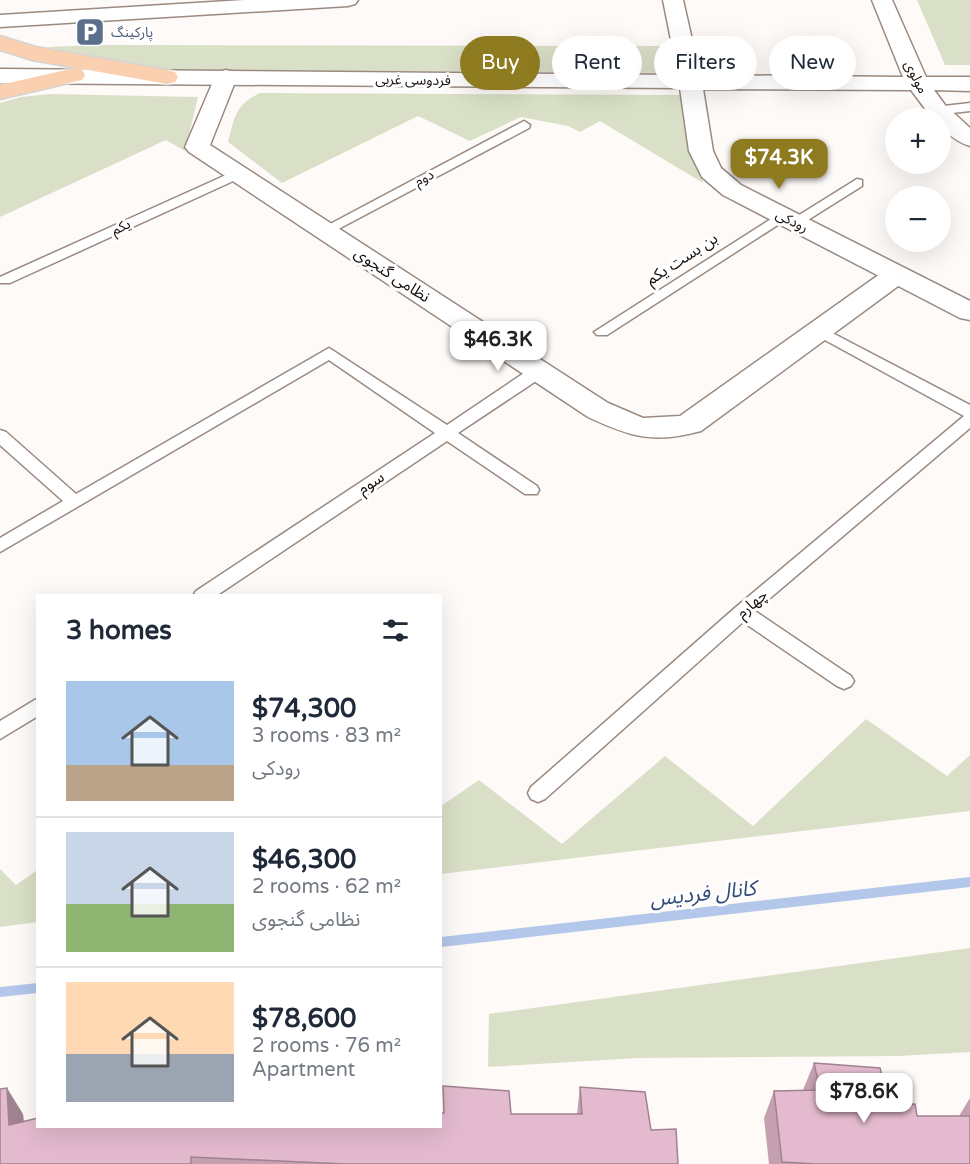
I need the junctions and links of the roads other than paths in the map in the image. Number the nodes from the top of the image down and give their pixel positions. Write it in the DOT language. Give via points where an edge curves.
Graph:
graph roads {
  1 [pos="3,0"];
  2 [pos="348,0"];
  3 [pos="673,0"];
  4 [pos="882,0"];
  5 [pos="0,6"];
  6 [pos="184,6"];
  7 [pos="0,21"];
  8 [pos="681,36"];
  9 [pos="0,43"];
  10 [pos="74,75"];
  11 [pos="0,76"];
  12 [pos="167,77"];
  13 [pos="226,77"];
  14 [pos="654,83"];
  15 [pos="757,83"];
  16 [pos="916,84"];
  17 [pos="970,84"];
  18 [pos="692,90"];
  19 [pos="0,92"];
  20 [pos="970,107"];
  21 [pos="933,108"];
  22 [pos="951,109"];
  23 [pos="524,125"];
  24 [pos="951,126"];
  25 [pos="970,139"];
  26 [pos="237,174"];
  27 [pos="857,183"];
  28 [pos="789,219"];
  29 [pos="324,231"];
  30 [pos="896,276"];
  31 [pos="5,280"];
  32 [pos="969,311"];
  33 [pos="819,331"];
  34 [pos="602,332"];
  35 [pos="539,371"];
  36 [pos="970,412"];
  37 [pos="970,419"];
  38 [pos="446,433"];
  39 [pos="0,436"];
  40 [pos="531,490"];
  41 [pos="75,502"];
  42 [pos="0,546"];
  43 [pos="205,594"];
  44 [pos="742,612"];
  45 [pos="844,681"];
  46 [pos="36,706"];
  47 [pos="0,730"];
  48 [pos="538,793"];
  1 -- 5 [label="street"];
  2 -- 6 [label="street"];
  3 -- 8 [label="street, رودکی"];
  4 -- 16 [label="street, مولوی"];
  6 -- 7 [label="street"];
  9 -- 12 [label="main road" via="32,53"];
  10 -- 11 [label="street, فردوسی غربی"];
  10 -- 12 [label="street, فردوسی غربی"];
  10 -- 19 [label="main road"];
  12 -- 13 [label="street, فردوسی غربی"];
  13 -- 14 [label="street, فردوسی غربی"];
  13 -- 26 [label="street, نظامی گنجوی" via="196,147"];
  15 -- 16 [label="street, فردوسی غربی"];
  16 -- 17 [label="street, فردوسی غربی"];
  16 -- 21 [label="street, مولوی"];
  18 -- 28 [label="street, رودکی" via="701,151 711,172 732,190"];
  20 -- 22 [label="lane"];
  23 -- 29 [label="lane, دوم"];
  24 -- 25 [label="street, مولوی"];
  26 -- 29 [label="street, نظامی گنجوی"];
  26 -- 31 [label="lane, یکم"];
  27 -- 28 [label="lane, بن بست یکم"];
  28 -- 30 [label="street, رودکی"];
  28 -- 34 [label="lane, بن بست یکم"];
  29 -- 35 [label="street, نظامی گنجوی"];
  30 -- 32 [label="street, رودکی"];
  30 -- 33 [label="street, نظامی گنجوی"];
  33 -- 35 [label="street, نظامی گنجوی" via="690,424 662,431 640,430 598,410"];
  33 -- 36 [label="lane"];
  35 -- 38 [label="lane, سوم"];
  37 -- 44 [label="lane, چهارم"];
  38 -- 40 [label="lane"];
  38 -- 41 [label="lane" via="328,353"];
  38 -- 43 [label="lane, سوم"];
  39 -- 41 [label="lane"];
  41 -- 42 [label="lane"];
  44 -- 45 [label="lane"];
  44 -- 48 [label="lane, چهارم"];
  46 -- 47 [label="lane"];
}
